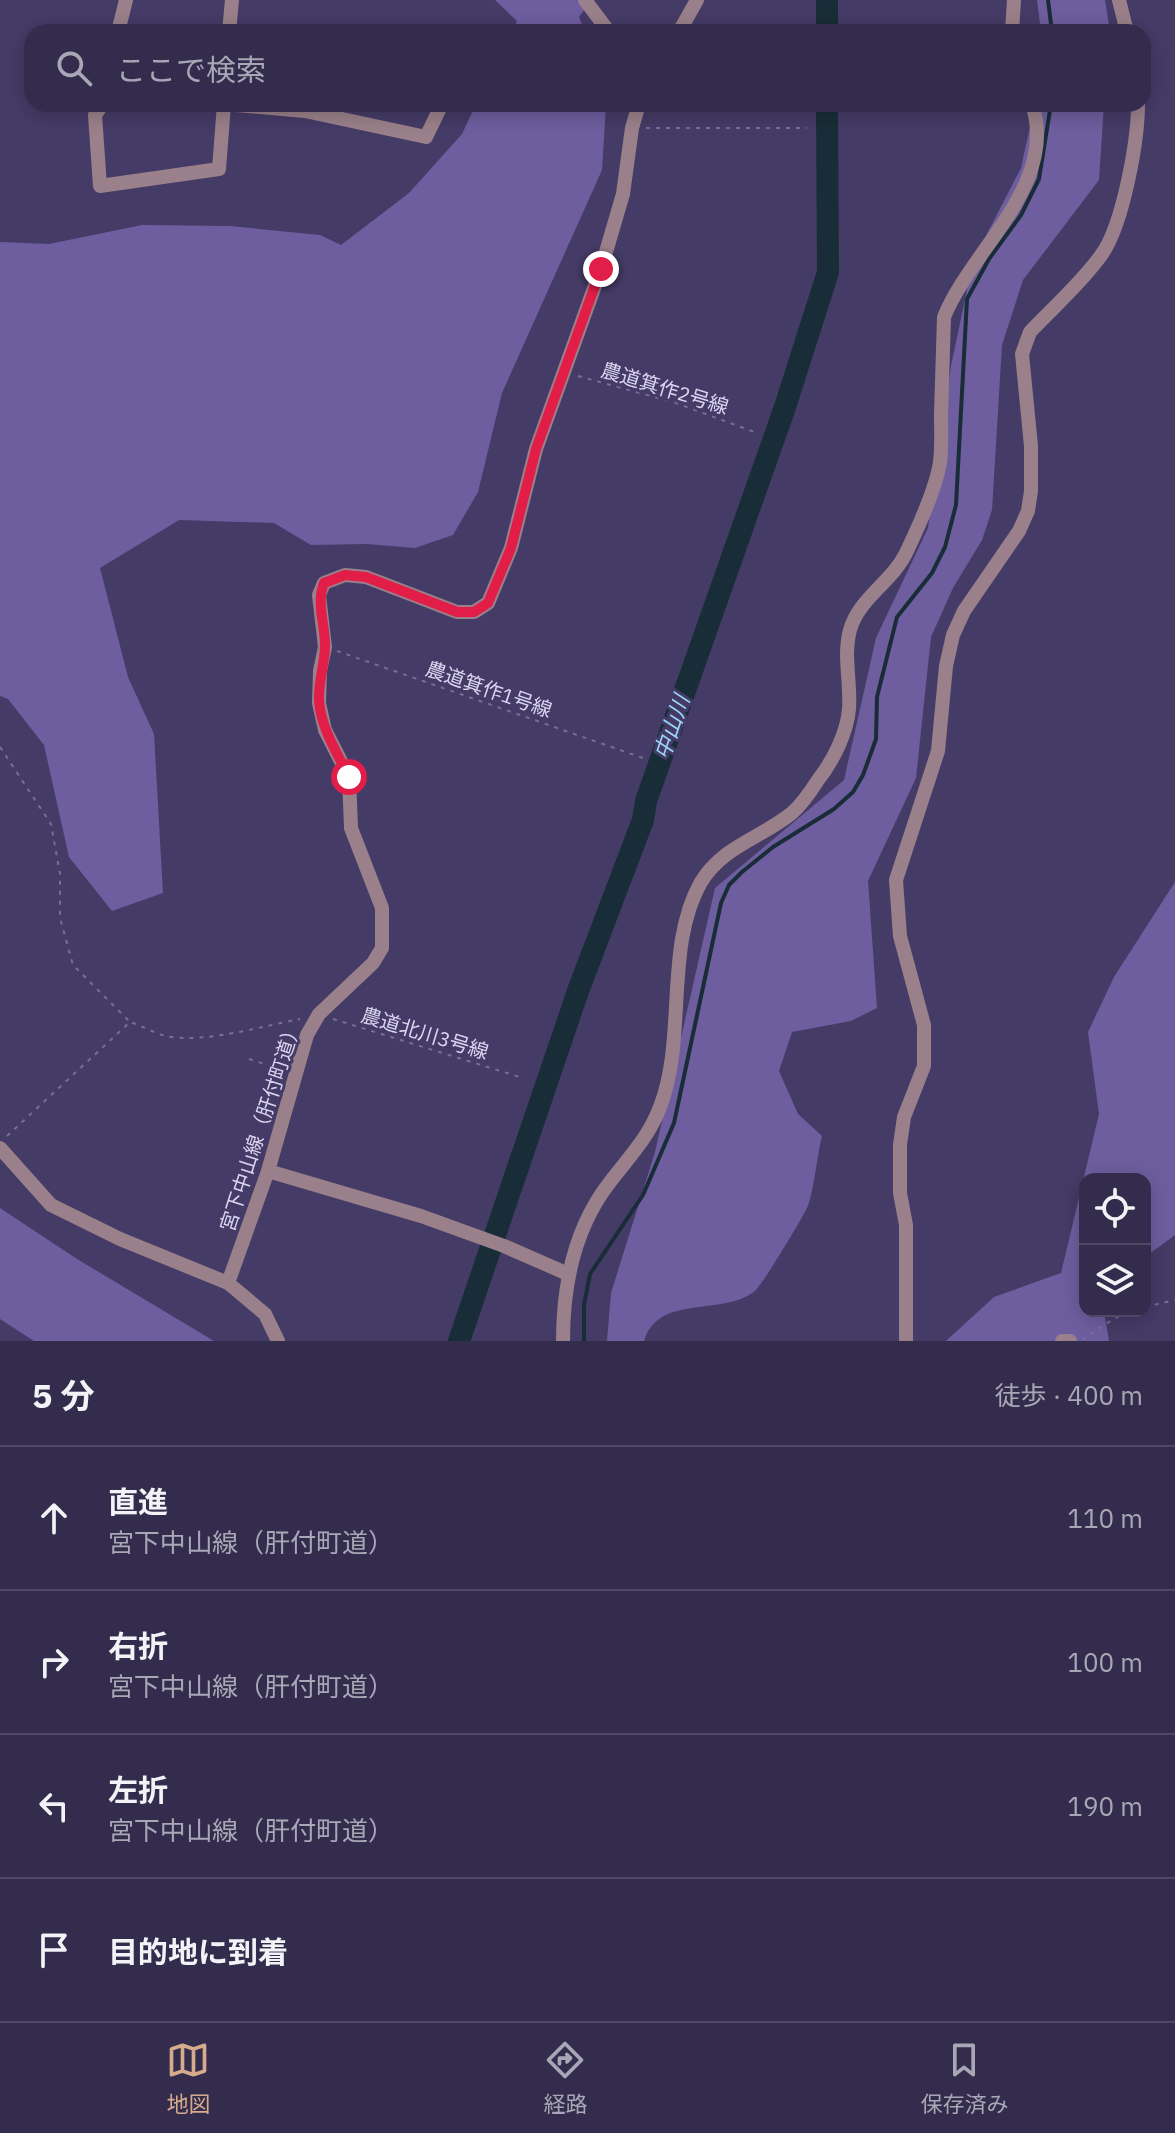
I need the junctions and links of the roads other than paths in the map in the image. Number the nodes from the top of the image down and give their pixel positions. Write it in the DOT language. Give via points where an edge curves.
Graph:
graph roads {
  1 [pos="126,0"];
  2 [pos="232,0"];
  3 [pos="585,0"];
  4 [pos="697,0"];
  5 [pos="1014,0"];
  6 [pos="1119,0"];
  7 [pos="120,24"];
  8 [pos="230,24"];
  9 [pos="603,24"];
  10 [pos="684,24"];
  11 [pos="1012,24"];
  12 [pos="1125,24"];
  13 [pos="97,112"];
  14 [pos="223,112"];
  15 [pos="310,112"];
  16 [pos="438,112"];
  17 [pos="637,112"];
  18 [pos="1034,112"];
  19 [pos="1137,112"];
  20 [pos="0,1148"];
  21 [pos="268,1171"];
  22 [pos="568,1274"];
  23 [pos="228,1283"];
  24 [pos="278,1341"];
  25 [pos="563,1341"];
  26 [pos="906,1341"];
  27 [pos="1062,1341"];
  28 [pos="1070,1341"];
  1 -- 7 [label="street"];
  2 -- 8 [label="street"];
  3 -- 9 [label="street"];
  4 -- 10 [label="street"];
  5 -- 11 [label="street"];
  6 -- 12 [label="street"];
  13 -- 14 [label="street" via="100,186 219,169"];
  15 -- 16 [label="street" via="426,137"];
  17 -- 21 [label="street, 宮下中山線（肝付町道）" via="623,194 601,269 536,449 511,548 488,603 474,612 457,612 366,577 345,575 324,583 319,595 325,647 319,703 325,730 349,777 351,828 382,908 382,948 319,1014 307,1035"];
  18 -- 22 [label="street" via="1035,151 1013,211 952,297 944,317 940,463 905,555 861,606 851,628 845,731 820,778 793,812 725,853 701,882 678,967 673,1047 661,1105 638,1149 592,1208"];
  19 -- 26 [label="street" via="1131,163 1113,233 1102,255 1026,341 1022,354 1031,446 1028,511 953,635 938,751 896,880 900,936 924,1025 924,1066 904,1117 900,1145"];
  20 -- 23 [label="street" via="51,1205"];
  21 -- 22 [label="street" via="450,1227"];
  21 -- 23 [label="street, 宮下中山線（肝付町道）"];
  22 -- 25 [label="street"];
  23 -- 24 [label="street" via="265,1314"];
  27 -- 28 [label="street"];
}
